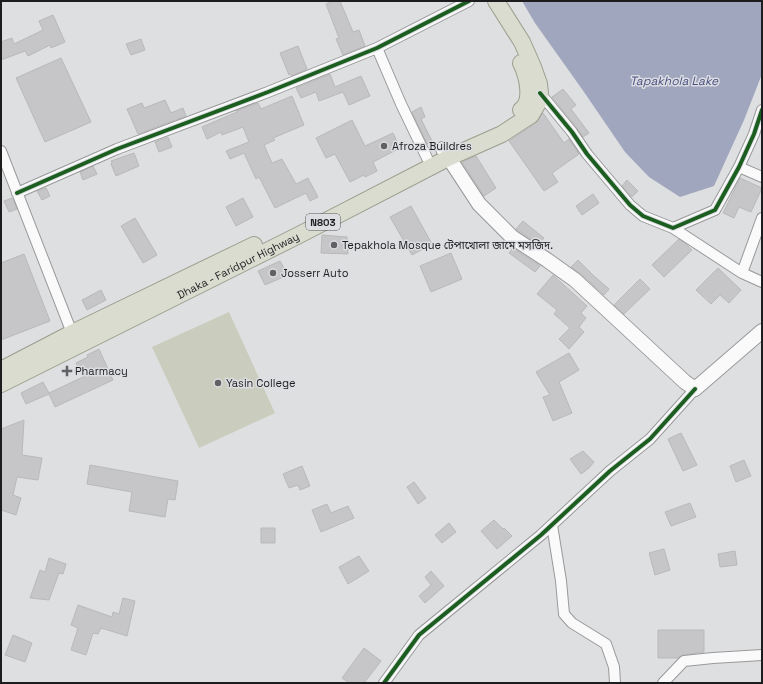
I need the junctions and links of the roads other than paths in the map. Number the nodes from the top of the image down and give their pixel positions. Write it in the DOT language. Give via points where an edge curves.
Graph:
graph roads {
  1 [pos="469,1"];
  2 [pos="486,1"];
  3 [pos="496,1"];
  4 [pos="377,48"];
  5 [pos="540,93"];
  6 [pos="762,110"];
  7 [pos="1,151"];
  8 [pos="446,154"];
  9 [pos="426,158"];
  10 [pos="738,167"];
  11 [pos="762,177"];
  12 [pos="17,193"];
  13 [pos="762,218"];
  14 [pos="673,228"];
  15 [pos="296,230"];
  16 [pos="742,273"];
  17 [pos="762,282"];
  18 [pos="762,331"];
  19 [pos="76,338"];
  20 [pos="1,370"];
  21 [pos="1,384"];
  22 [pos="695,388"];
  23 [pos="552,525"];
  24 [pos="762,655"];
  25 [pos="384,683"];
  26 [pos="615,683"];
  27 [pos="663,683"];
  1 -- 4 [label="street"];
  2 -- 8 [label="highway, Dhaka - Faridpur Highway / N803" via="514,46 525,70 527,99 524,108 497,127"];
  3 -- 5 [label="highway" via="522,42 533,67"];
  4 -- 9 [label="street"];
  4 -- 12 [label="street" via="117,149"];
  5 -- 8 [label="highway, Dhaka - Faridpur Highway / N803" via="531,116 502,134"];
  5 -- 14 [label="street" via="630,205 643,216"];
  6 -- 10 [label="street"];
  7 -- 12 [label="street"];
  8 -- 9 [label="highway, Dhaka - Faridpur Highway / N803"];
  8 -- 15 [label="highway, Dhaka - Faridpur Highway / N803"];
  8 -- 22 [label="main road" via="479,204 512,237 575,280 685,382"];
  9 -- 15 [label="highway, Dhaka - Faridpur Highway / N803" via="336,203"];
  10 -- 11 [label="street"];
  10 -- 14 [label="street" via="715,210"];
  12 -- 19 [label="street"];
  13 -- 16 [label="street"];
  14 -- 16 [label="street"];
  15 -- 19 [label="highway, Dhaka - Faridpur Highway / N803"];
  16 -- 17 [label="street"];
  18 -- 22 [label="main road"];
  19 -- 20 [label="highway, Dhaka - Faridpur Highway / N803"];
  19 -- 21 [label="highway, Dhaka - Faridpur Highway / N803"];
  22 -- 23 [label="street" via="650,439 610,471"];
  23 -- 25 [label="street" via="419,635"];
  23 -- 26 [label="street" via="564,614 572,623 606,644 614,667"];
  24 -- 27 [label="street" via="684,661"];
}
